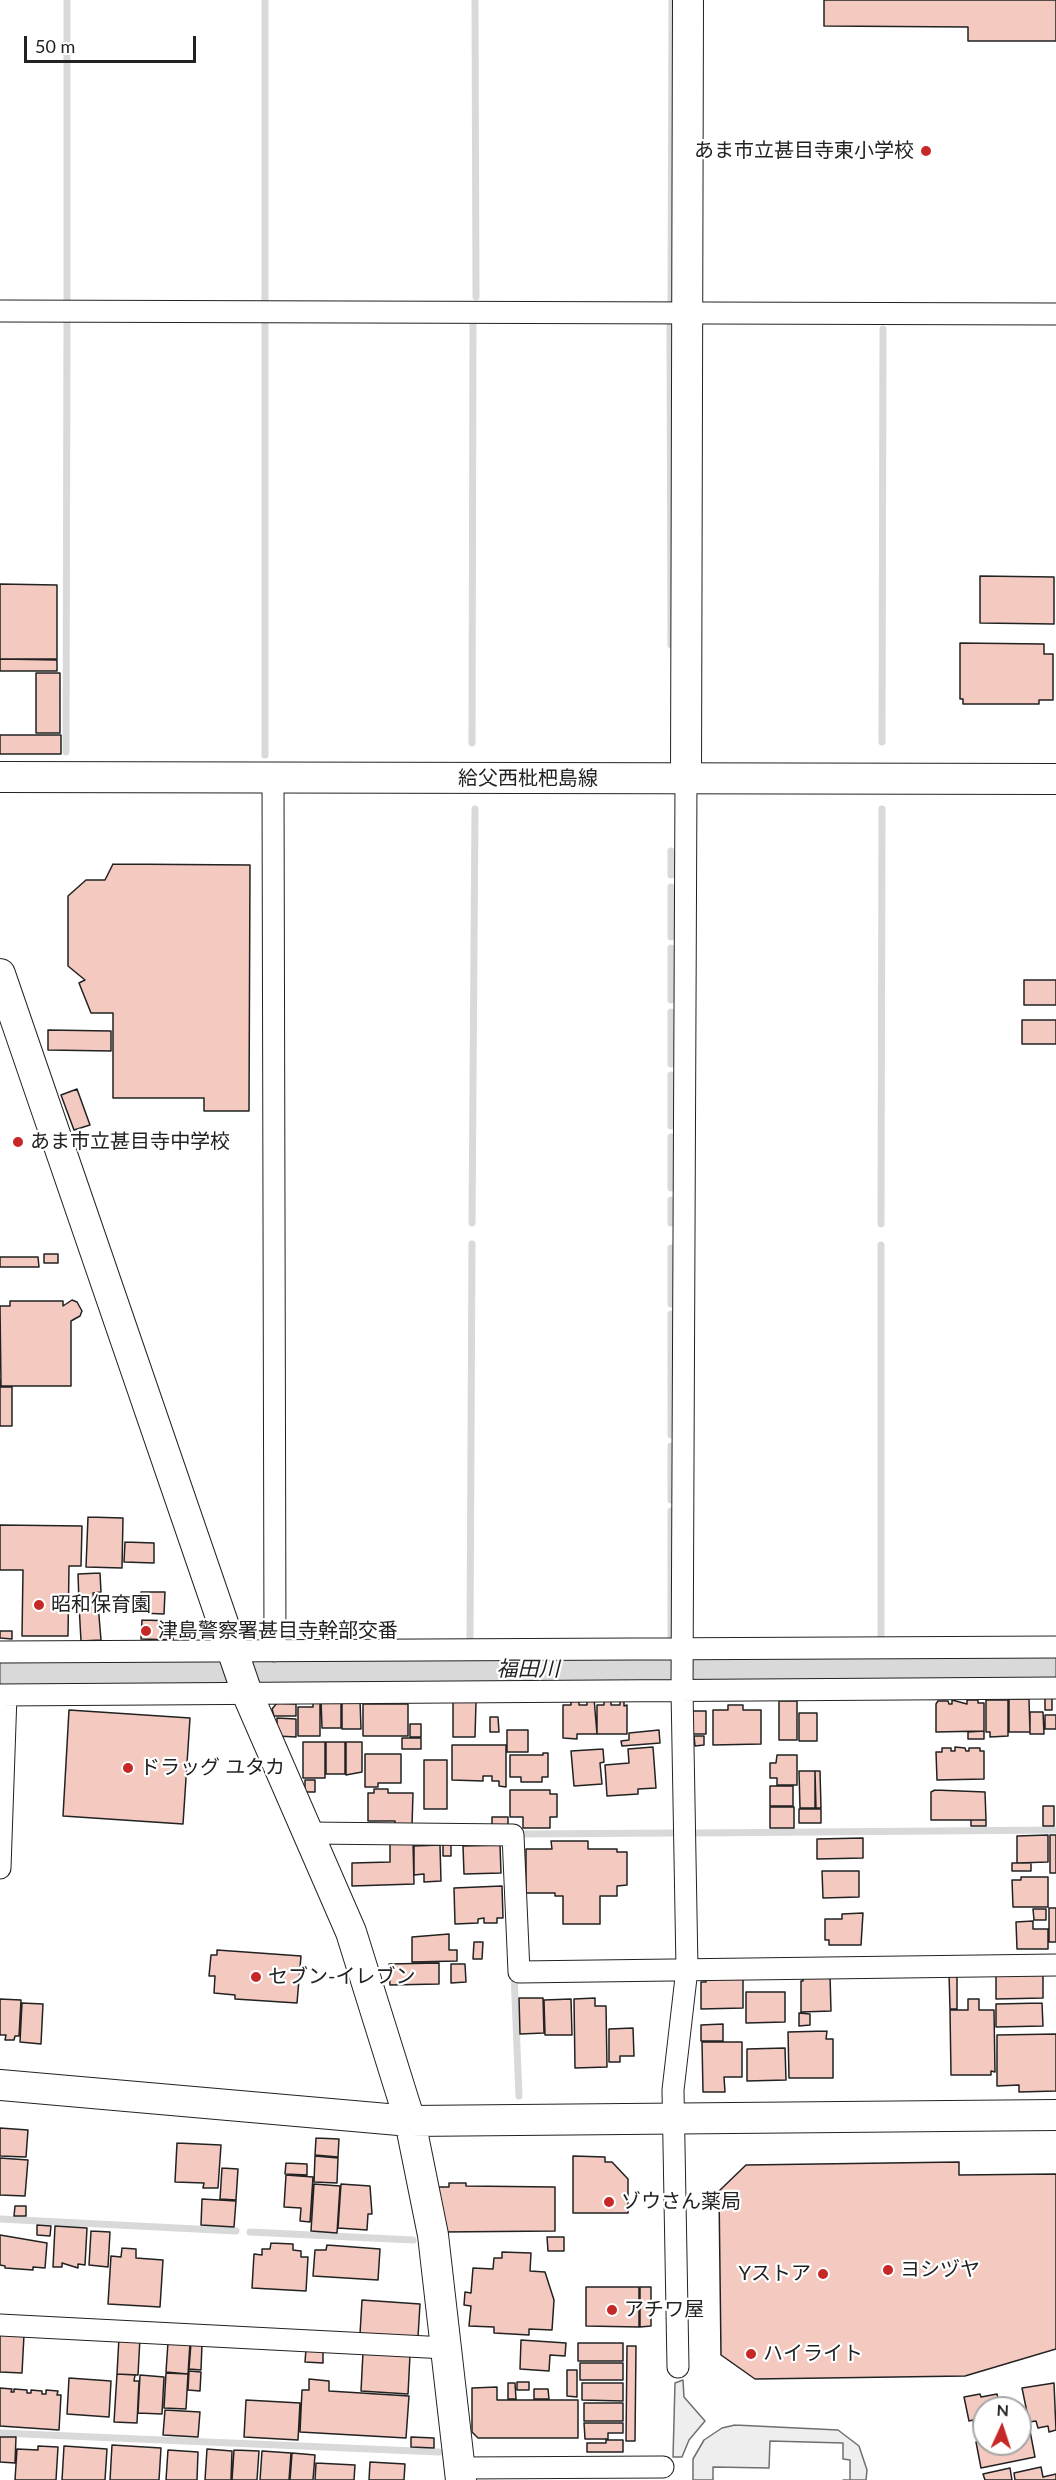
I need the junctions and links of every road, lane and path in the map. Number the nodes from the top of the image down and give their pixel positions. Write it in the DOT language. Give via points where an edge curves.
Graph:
graph roads {
  1 [pos="688,0"];
  2 [pos="0,311"];
  3 [pos="687,313"];
  4 [pos="1056,314"];
  5 [pos="0,777"];
  6 [pos="273,778"];
  7 [pos="686,779"];
  8 [pos="1056,779"];
  9 [pos="0,974"];
  10 [pos="1056,1647"];
  11 [pos="275,1651"];
  12 [pos="0,1652"];
  13 [pos="683,1652"];
  14 [pos="235,1655"];
  15 [pos="1056,1688"];
  16 [pos="682,1690"];
  17 [pos="247,1693"];
  18 [pos="3,1695"];
  19 [pos="308,1833"];
  20 [pos="0,1868"];
  21 [pos="1056,1965"];
  22 [pos="687,1969"];
  23 [pos="0,2085"];
  24 [pos="1056,2115"];
  25 [pos="673,2118"];
  26 [pos="410,2121"];
  27 [pos="0,2325"];
  28 [pos="446,2348"];
  29 [pos="678,2367"];
  30 [pos="663,2468"];
  31 [pos="461,2474"];
  1 -- 3 [label="street"];
  2 -- 3 [label="street"];
  3 -- 4 [label="street"];
  3 -- 7 [label="street"];
  5 -- 6 [label="street, 給父西枇杷島線"];
  6 -- 7 [label="street, 給父西枇杷島線"];
  6 -- 11 [label="street"];
  7 -- 8 [label="street, 給父西枇杷島線"];
  7 -- 13 [label="street"];
  9 -- 14 [label="street"];
  10 -- 13 [label="street"];
  11 -- 13 [label="street"];
  11 -- 14 [label="street"];
  12 -- 14 [label="street"];
  13 -- 16 [label="street"];
  14 -- 17 [label="street"];
  15 -- 16 [label="street"];
  16 -- 17 [label="street"];
  16 -- 22 [label="street"];
  17 -- 18 [label="street"];
  17 -- 19 [label="street"];
  18 -- 20 [label="street"];
  19 -- 22 [label="street" via="513,1835 519,1972"];
  19 -- 26 [label="street" via="351,1932"];
  21 -- 22 [label="street"];
  22 -- 25 [label="street"];
  23 -- 26 [label="street"];
  24 -- 25 [label="street"];
  25 -- 26 [label="street"];
  25 -- 29 [label="street"];
  26 -- 28 [label="street" via="433,2235"];
  27 -- 28 [label="street"];
  28 -- 31 [label="street"];
  30 -- 31 [label="street"];
}
